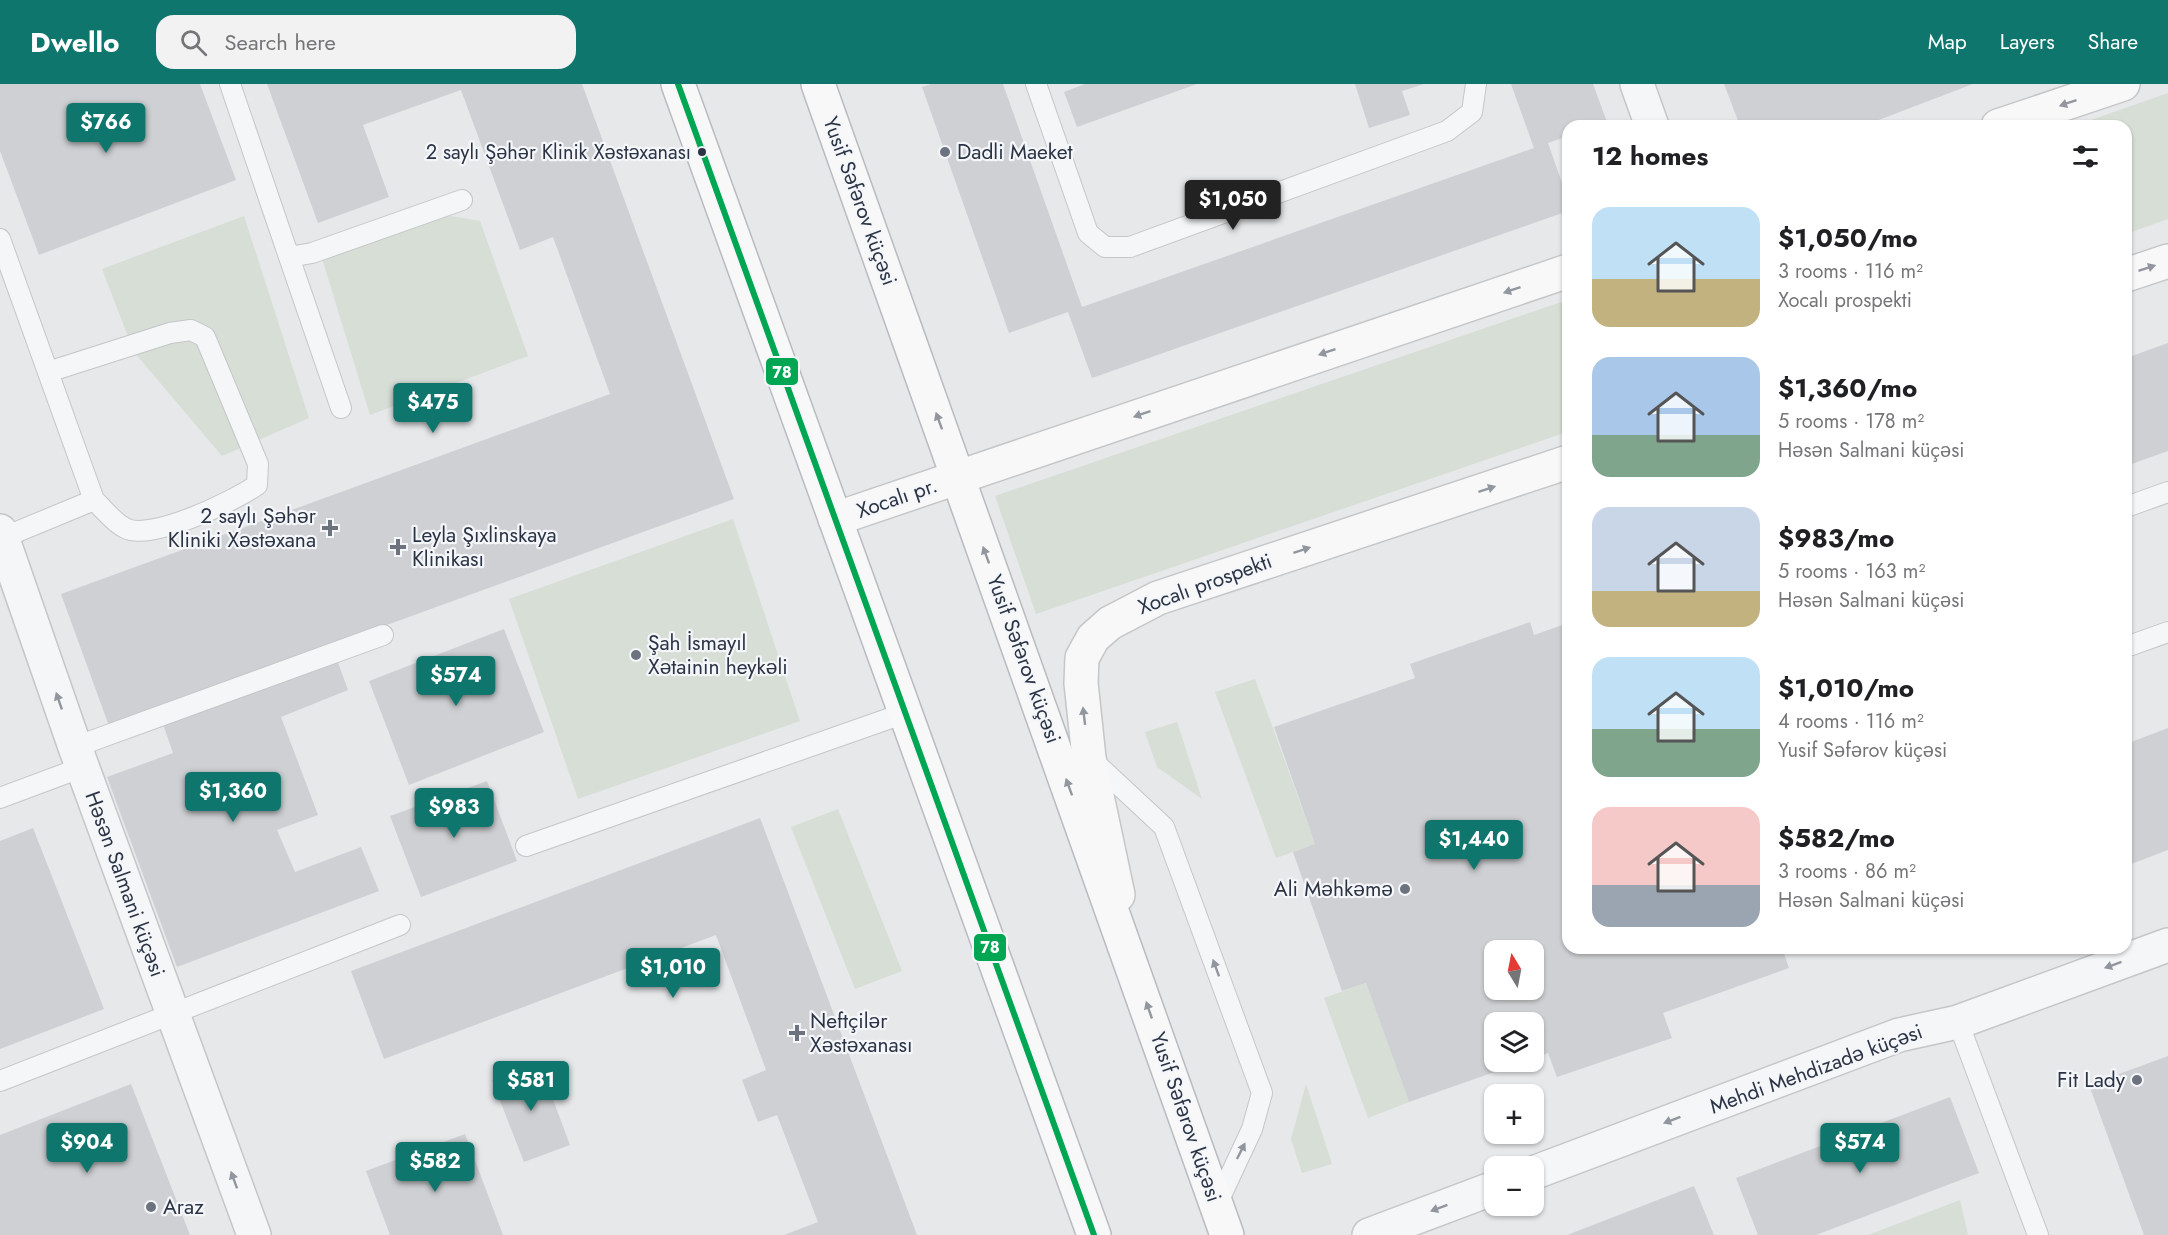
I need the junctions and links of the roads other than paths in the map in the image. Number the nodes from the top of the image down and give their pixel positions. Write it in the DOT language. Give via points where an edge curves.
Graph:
graph roads {
  1 [pos="230,84"];
  2 [pos="678,84"];
  3 [pos="819,84"];
  4 [pos="1036,84"];
  5 [pos="1476,84"];
  6 [pos="1637,84"];
  7 [pos="2123,84"];
  8 [pos="1650,120"];
  9 [pos="2016,120"];
  10 [pos="462,200"];
  11 [pos="0,239"];
  12 [pos="289,257"];
  13 [pos="2168,261"];
  14 [pos="1562,273"];
  15 [pos="2132,273"];
  16 [pos="48,372"];
  17 [pos="341,408"];
  18 [pos="1562,464"];
  19 [pos="958,477"];
  20 [pos="2168,492"];
  21 [pos="94,500"];
  22 [pos="2132,505"];
  23 [pos="835,519"];
  24 [pos="1,534"];
  25 [pos="2168,632"];
  26 [pos="383,635"];
  27 [pos="2132,645"];
  28 [pos="905,713"];
  29 [pos="79,757"];
  30 [pos="1089,758"];
  31 [pos="0,798"];
  32 [pos="526,846"];
  33 [pos="400,925"];
  34 [pos="2168,945"];
  35 [pos="1131,959"];
  36 [pos="173,1015"];
  37 [pos="1958,1022"];
  38 [pos="0,1081"];
  39 [pos="1544,1169"];
  40 [pos="1484,1192"];
  41 [pos="1217,1204"];
  42 [pos="254,1235"];
  43 [pos="1094,1235"];
  44 [pos="1227,1235"];
  45 [pos="1369,1235"];
  46 [pos="2038,1235"];
  1 -- 12 [label="lane"];
  2 -- 23 [label="main road"];
  19 -- 3 [label="main road, Yusif Səfərov küçəsi, one-way"];
  4 -- 5 [label="lane" via="1089,233 1105,247 1130,247 1447,131 1472,112"];
  6 -- 8 [label="street"];
  7 -- 9 [label="main road, one-way"];
  10 -- 12 [label="lane" via="312,253"];
  11 -- 16 [label="lane"];
  12 -- 17 [label="lane"];
  15 -- 13 [label="main road, one-way"];
  14 -- 19 [label="main road, one-way"];
  16 -- 21 [label="lane"];
  16 -- 21 [label="lane" via="170,333 191,330 205,337 258,464 257,485 240,497 150,531 125,529"];
  30 -- 18 [label="main road, Xocalı prospekti, one-way" via="1082,658 1093,638 1131,610"];
  19 -- 23 [label="main road, Xocalı pr."];
  35 -- 19 [label="main road, Yusif Səfərov küçəsi, one-way"];
  20 -- 22 [label="lane"];
  21 -- 24 [label="lane"];
  23 -- 28 [label="main road"];
  29 -- 24 [label="street, Həsən Salmani küçəsi, one-way"];
  25 -- 27 [label="lane"];
  26 -- 29 [label="lane"];
  28 -- 32 [label="lane"];
  28 -- 43 [label="main road"];
  29 -- 31 [label="lane"];
  29 -- 36 [label="street, Həsən Salmani küçəsi"];
  30 -- 35 [label="main road, Xocalı prospekti"];
  41 -- 30 [label="lane, one-way" via="1252,1129 1262,1093 1164,827"];
  33 -- 36 [label="lane"];
  34 -- 37 [label="street, Mehdi Mehdizadə küçəsi, one-way"];
  41 -- 35 [label="main road, Yusif Səfərov küçəsi, one-way"];
  36 -- 38 [label="lane"];
  42 -- 36 [label="street, Həsən Salmani küçəsi, one-way"];
  37 -- 39 [label="street, Mehdi Mehdizadə küçəsi, one-way" via="1899,1035"];
  37 -- 46 [label="lane"];
  40 -- 45 [label="street, one-way"];
  41 -- 44 [label="main road, Yusif Səfərov küçəsi"];
}
